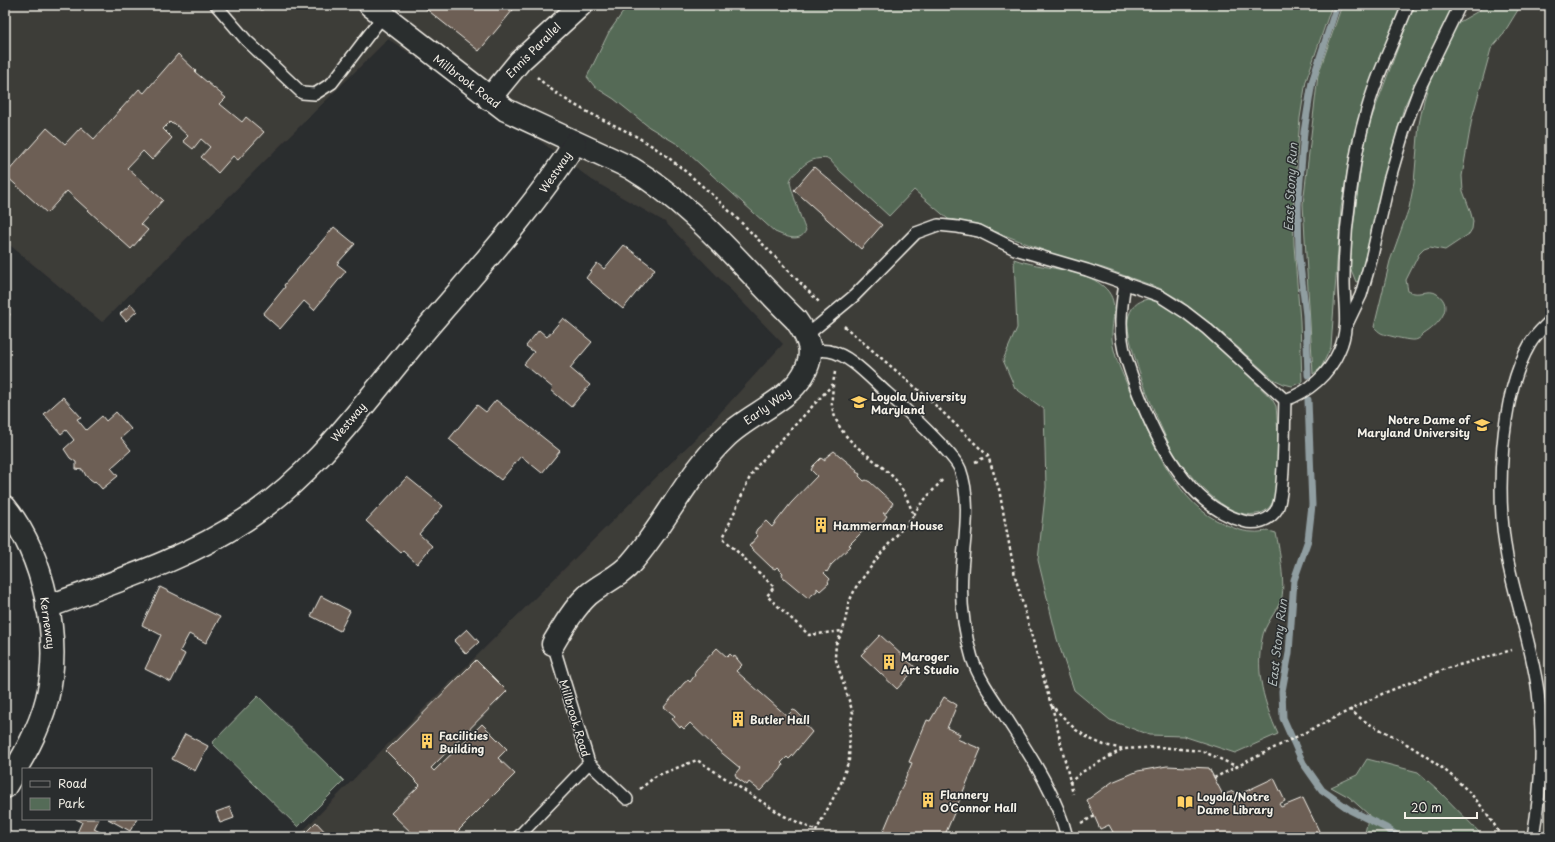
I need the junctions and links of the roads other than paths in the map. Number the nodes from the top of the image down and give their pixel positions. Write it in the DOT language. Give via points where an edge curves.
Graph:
graph roads {
  1 [pos="216,5"];
  2 [pos="581,5"];
  3 [pos="1408,5"];
  4 [pos="1460,5"];
  5 [pos="376,10"];
  6 [pos="489,99"];
  7 [pos="575,142"];
  8 [pos="1125,283"];
  9 [pos="1550,321"];
  10 [pos="1347,325"];
  11 [pos="809,343"];
  12 [pos="1285,400"];
  13 [pos="5,506"];
  14 [pos="47,607"];
  15 [pos="553,644"];
  16 [pos="589,763"];
  17 [pos="5,787"];
  18 [pos="627,799"];
  19 [pos="518,837"];
  20 [pos="1067,837"];
  21 [pos="1534,837"];
  1 -- 5 [label="lane" via="246,40 302,92 315,94 332,83"];
  2 -- 6 [label="street, Ennis Parallel" via="523,58"];
  3 -- 10 [label="lane" via="1364,120 1356,156 1345,238 1344,285"];
  4 -- 10 [label="lane" via="1420,87 1407,123 1389,181 1361,295"];
  5 -- 6 [label="street, Millbrook Road"];
  6 -- 7 [label="street, Millbrook Road" via="517,116"];
  7 -- 11 [label="street" via="631,168 670,195 796,320"];
  7 -- 14 [label="street, Westway" via="540,195 326,449 274,500 212,540 148,569"];
  8 -- 11 [label="lane" via="1015,249 979,231 938,225 916,233"];
  8 -- 12 [label="lane" via="1160,296 1185,312"];
  8 -- 12 [label="lane" via="1120,314 1121,335 1140,395 1172,464 1200,496 1217,510 1251,524 1272,516 1278,507 1283,465"];
  9 -- 21 [label="lane" via="1530,343 1515,380 1506,422 1502,471 1502,516 1507,557 1530,646 1541,721 1540,782"];
  10 -- 12 [label="lane" via="1340,351 1328,370 1300,395"];
  11 -- 15 [label="street, Early Way" via="809,363 803,376 771,404 742,422 707,456 631,564 588,595 569,618"];
  11 -- 20 [label="lane" via="847,359 895,400 960,468 967,500 962,601 972,659 984,683 1039,771"];
  13 -- 14 [label="street, Kerneway" via="22,532 32,554"];
  14 -- 17 [label="street, Kerneway" via="53,644 47,700 37,729"];
  15 -- 16 [label="lane, Millbrook Road"];
  16 -- 18 [label="lane"];
  16 -- 19 [label="lane, Millbrook Road"];
}
